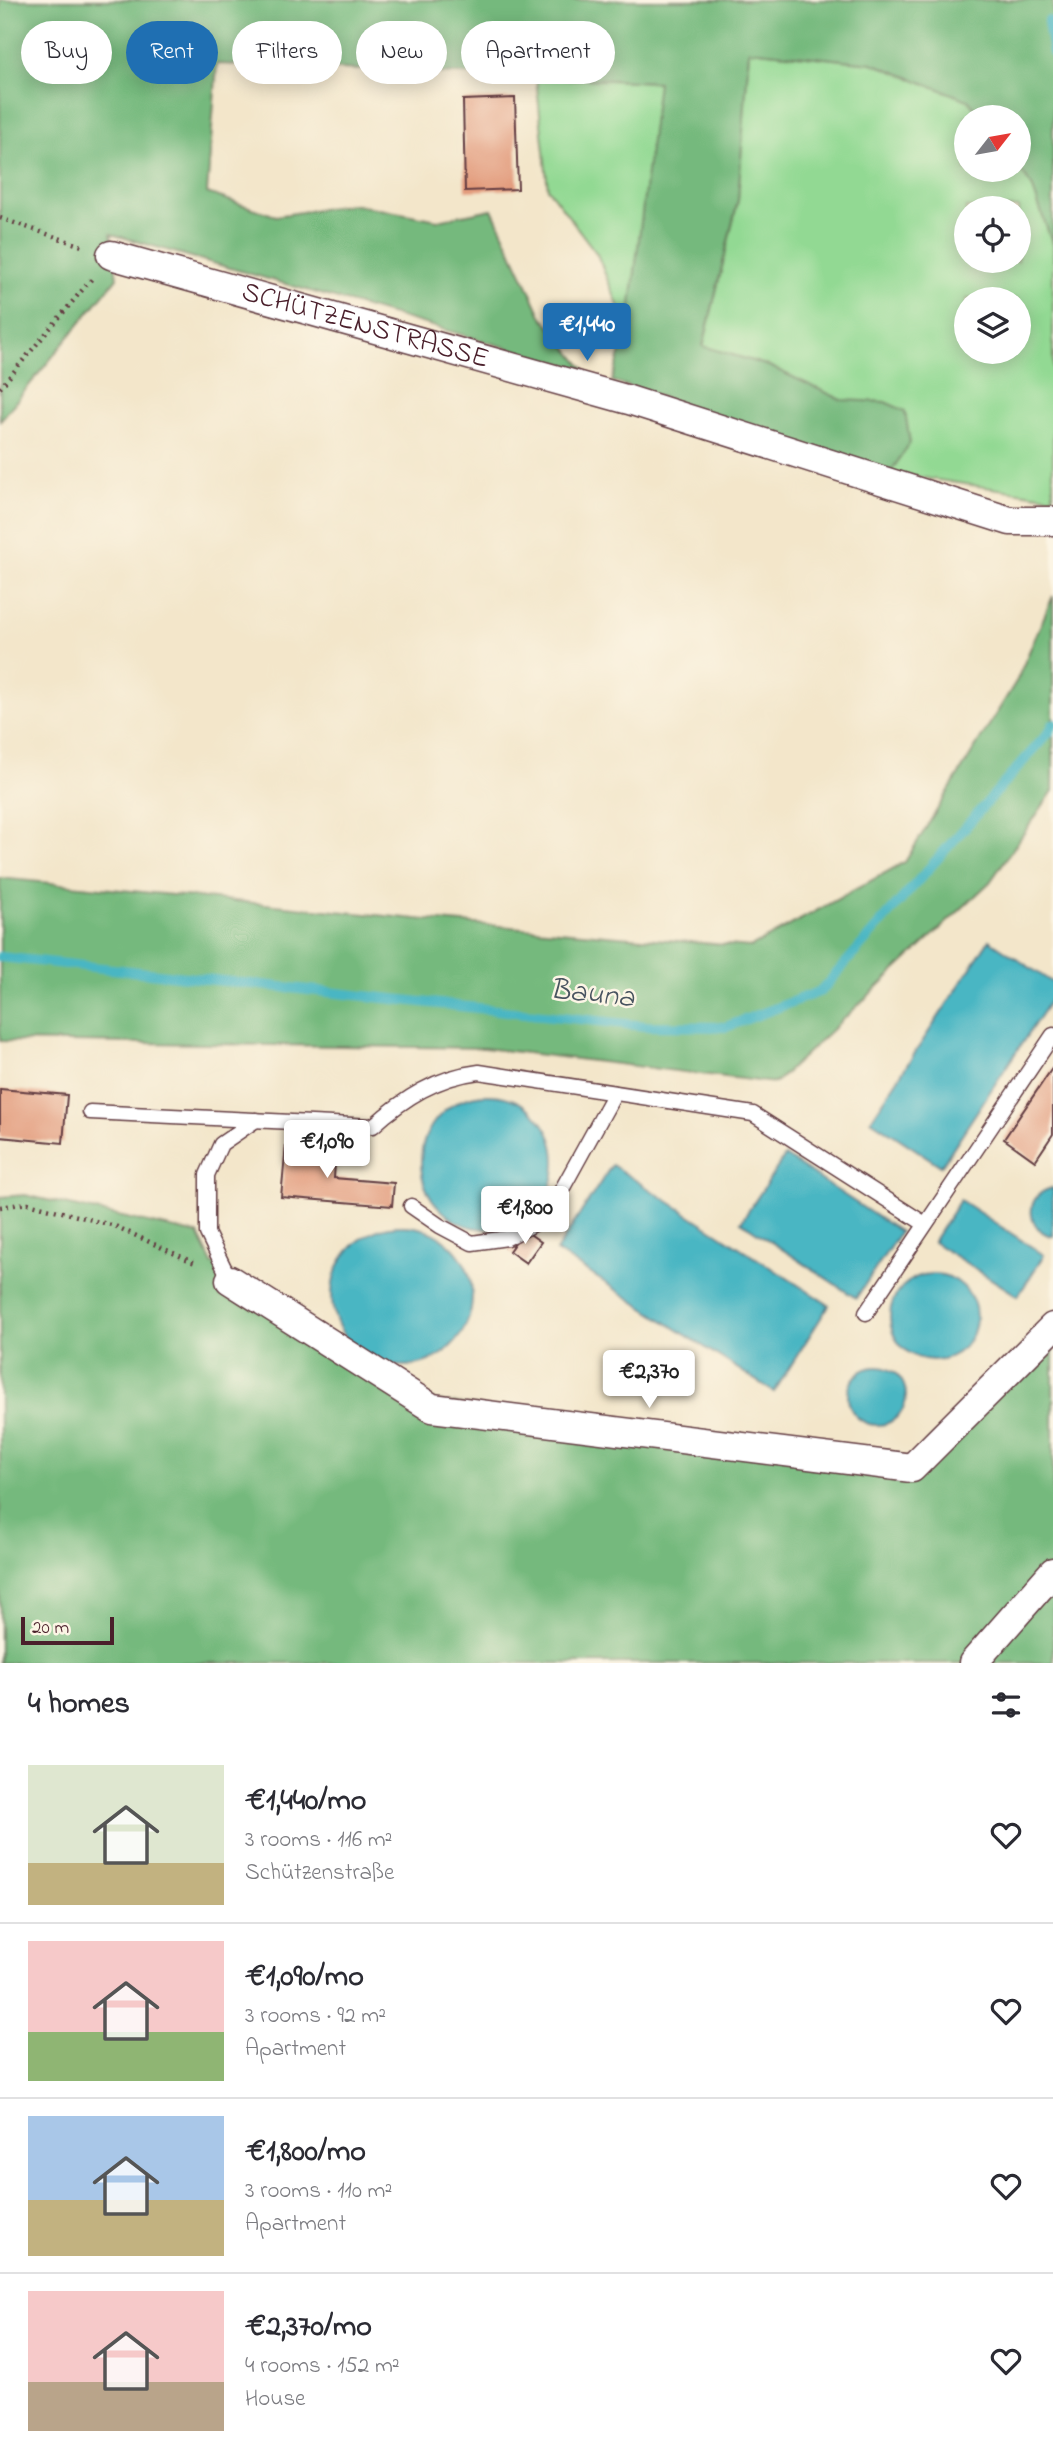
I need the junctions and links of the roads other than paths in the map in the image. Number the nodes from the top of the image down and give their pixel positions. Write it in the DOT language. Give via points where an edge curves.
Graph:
graph roads {
  1 [pos="111,255"];
  2 [pos="1053,521"];
  3 [pos="1053,1035"];
  4 [pos="615,1093"];
  5 [pos="90,1112"];
  6 [pos="256,1120"];
  7 [pos="411,1206"];
  8 [pos="925,1224"];
  9 [pos="230,1280"];
  10 [pos="866,1313"];
  11 [pos="1053,1327"];
  12 [pos="1053,1572"];
  13 [pos="972,1663"];
  1 -- 2 [label="street, SCHÜTZENSTRASSE" via="629,400 1010,521"];
  3 -- 8 [label="lane"];
  4 -- 6 [label="lane" via="480,1072 430,1085 373,1126"];
  4 -- 7 [label="lane" via="540,1221 507,1238 472,1243"];
  4 -- 8 [label="lane" via="753,1114"];
  5 -- 6 [label="lane"];
  6 -- 9 [label="lane" via="221,1144 207,1175 207,1233"];
  8 -- 10 [label="lane"];
  9 -- 11 [label="street" via="432,1408 912,1468"];
  12 -- 13 [label="street"];
}
